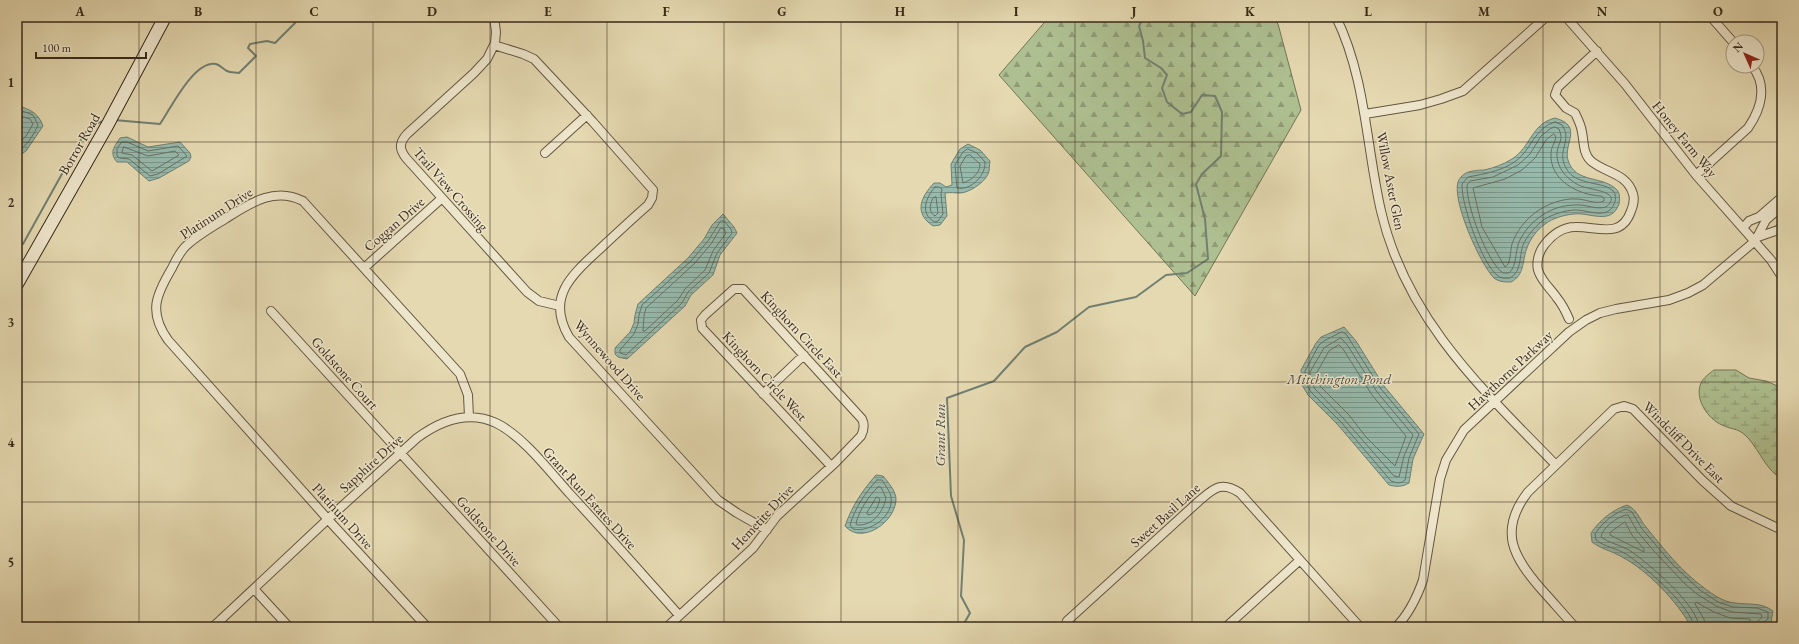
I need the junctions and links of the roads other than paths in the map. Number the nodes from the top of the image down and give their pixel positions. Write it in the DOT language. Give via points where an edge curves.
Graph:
graph roads {
  1 [pos="165,17"];
  2 [pos="494,17"];
  3 [pos="1336,17"];
  4 [pos="1546,17"];
  5 [pos="1566,17"];
  6 [pos="1711,17"];
  7 [pos="1726,34"];
  8 [pos="494,45"];
  9 [pos="1597,51"];
  10 [pos="1756,74"];
  11 [pos="1365,114"];
  12 [pos="587,115"];
  13 [pos="545,153"];
  14 [pos="1696,175"];
  15 [pos="1782,197"];
  16 [pos="441,199"];
  17 [pos="1782,206"];
  18 [pos="1782,226"];
  19 [pos="1742,228"];
  20 [pos="1757,239"];
  21 [pos="364,268"];
  22 [pos="1782,277"];
  23 [pos="17,284"];
  24 [pos="717,302"];
  25 [pos="560,306"];
  26 [pos="271,311"];
  27 [pos="1569,319"];
  28 [pos="804,355"];
  29 [pos="763,394"];
  30 [pos="1495,402"];
  31 [pos="469,417"];
  32 [pos="862,419"];
  33 [pos="400,454"];
  34 [pos="1556,465"];
  35 [pos="831,466"];
  36 [pos="328,519"];
  37 [pos="767,530"];
  38 [pos="1782,530"];
  39 [pos="1300,560"];
  40 [pos="254,589"];
  41 [pos="680,616"];
  42 [pos="1067,621"];
  43 [pos="212,627"];
  44 [pos="289,627"];
  45 [pos="427,627"];
  46 [pos="559,627"];
  47 [pos="667,627"];
  48 [pos="1226,627"];
  49 [pos="1360,627"];
  50 [pos="1396,627"];
  51 [pos="1575,627"];
  1 -- 23 [label="street, Borror Road" via="110,121"];
  2 -- 8 [label="street, Trail View Crossing"];
  3 -- 11 [label="street, Willow Aster Glen" via="1350,50"];
  4 -- 11 [label="street" via="1463,91 1420,105"];
  5 -- 9 [label="street, Honey Farm Way"];
  6 -- 7 [label="street"];
  8 -- 12 [label="street, Wynnewood Drive" via="534,59"];
  8 -- 16 [label="street, Trail View Crossing" via="487,59 474,74 407,134 400,146 401,152"];
  9 -- 14 [label="street, Honey Farm Way"];
  9 -- 27 [label="street" via="1558,87 1555,95 1566,108 1575,113 1582,132 1584,148 1590,160 1602,168 1615,172 1626,181 1633,193 1633,204 1630,215 1613,229 1604,231 1574,227 1549,238 1542,248 1538,270"];
  10 -- 14 [label="street" via="1762,92 1759,109 1754,118 1748,128"];
  11 -- 30 [label="street, Willow Aster Glen" via="1381,212 1406,280 1424,314 1445,345"];
  12 -- 13 [label="street"];
  12 -- 25 [label="street, Wynnewood Drive" via="651,186 653,193 648,205 577,271 567,284"];
  14 -- 19 [label="street, Honey Farm Way"];
  15 -- 19 [label="street"];
  16 -- 21 [label="street, Coggan Drive"];
  16 -- 25 [label="street, Trail View Crossing" via="527,292 539,300"];
  17 -- 20 [label="street, Hawthorne Parkway" via="1766,220"];
  18 -- 20 [label="street, Hawthorne Parkway"];
  19 -- 20 [label="street, Honey Farm Way"];
  20 -- 22 [label="street, Honey Farm Way"];
  20 -- 30 [label="street, Hawthorne Parkway" via="1703,285 1688,293 1669,300 1616,308 1586,320 1569,332"];
  21 -- 31 [label="street, Platinum Drive" via="460,374 468,395"];
  21 -- 36 [label="street, Platinum Drive" via="303,201 274,195 247,205 187,245 160,288 156,302 156,319 168,340"];
  24 -- 28 [label="street, Kinghorn Circle East" via="734,289 743,289"];
  24 -- 29 [label="street, Kinghorn Circle West" via="701,320 702,328"];
  25 -- 37 [label="street, Wynnewood Drive" via="561,320 569,337 704,485 718,500 737,514"];
  26 -- 33 [label="street, Goldstone Court"];
  28 -- 29 [label="street"];
  28 -- 32 [label="street, Kinghorn Circle East"];
  29 -- 35 [label="street, Kinghorn Circle West"];
  30 -- 34 [label="street, Willow Aster Glen"];
  30 -- 50 [label="street, Hawthorne Parkway" via="1464,430 1446,460 1440,479 1423,580 1408,612"];
  31 -- 33 [label="street, Sapphire Drive" via="455,419 429,430"];
  31 -- 41 [label="street, Grant Run Estates Drive" via="495,423 516,436"];
  32 -- 35 [label="street, Hemetite Drive" via="864,425 861,436"];
  33 -- 36 [label="street, Sapphire Drive"];
  33 -- 46 [label="street, Goldstone Drive"];
  34 -- 38 [label="street, Windcliff Drive East" via="1614,409 1629,407 1731,506"];
  34 -- 51 [label="street" via="1528,492 1519,505 1512,528 1513,545 1526,572"];
  35 -- 37 [label="street, Hemetite Drive" via="777,516"];
  36 -- 40 [label="street, Sapphire Drive"];
  36 -- 45 [label="street, Platinum Drive"];
  37 -- 41 [label="street, Hemetite Drive" via="753,548"];
  39 -- 42 [label="street, Sweet Basil Lane" via="1240,493 1232,487 1214,488"];
  39 -- 48 [label="street"];
  39 -- 49 [label="street, Sweet Basil Lane"];
  40 -- 43 [label="street, Sapphire Drive"];
  40 -- 44 [label="street"];
  41 -- 47 [label="street, Hemetite Drive"];
}
